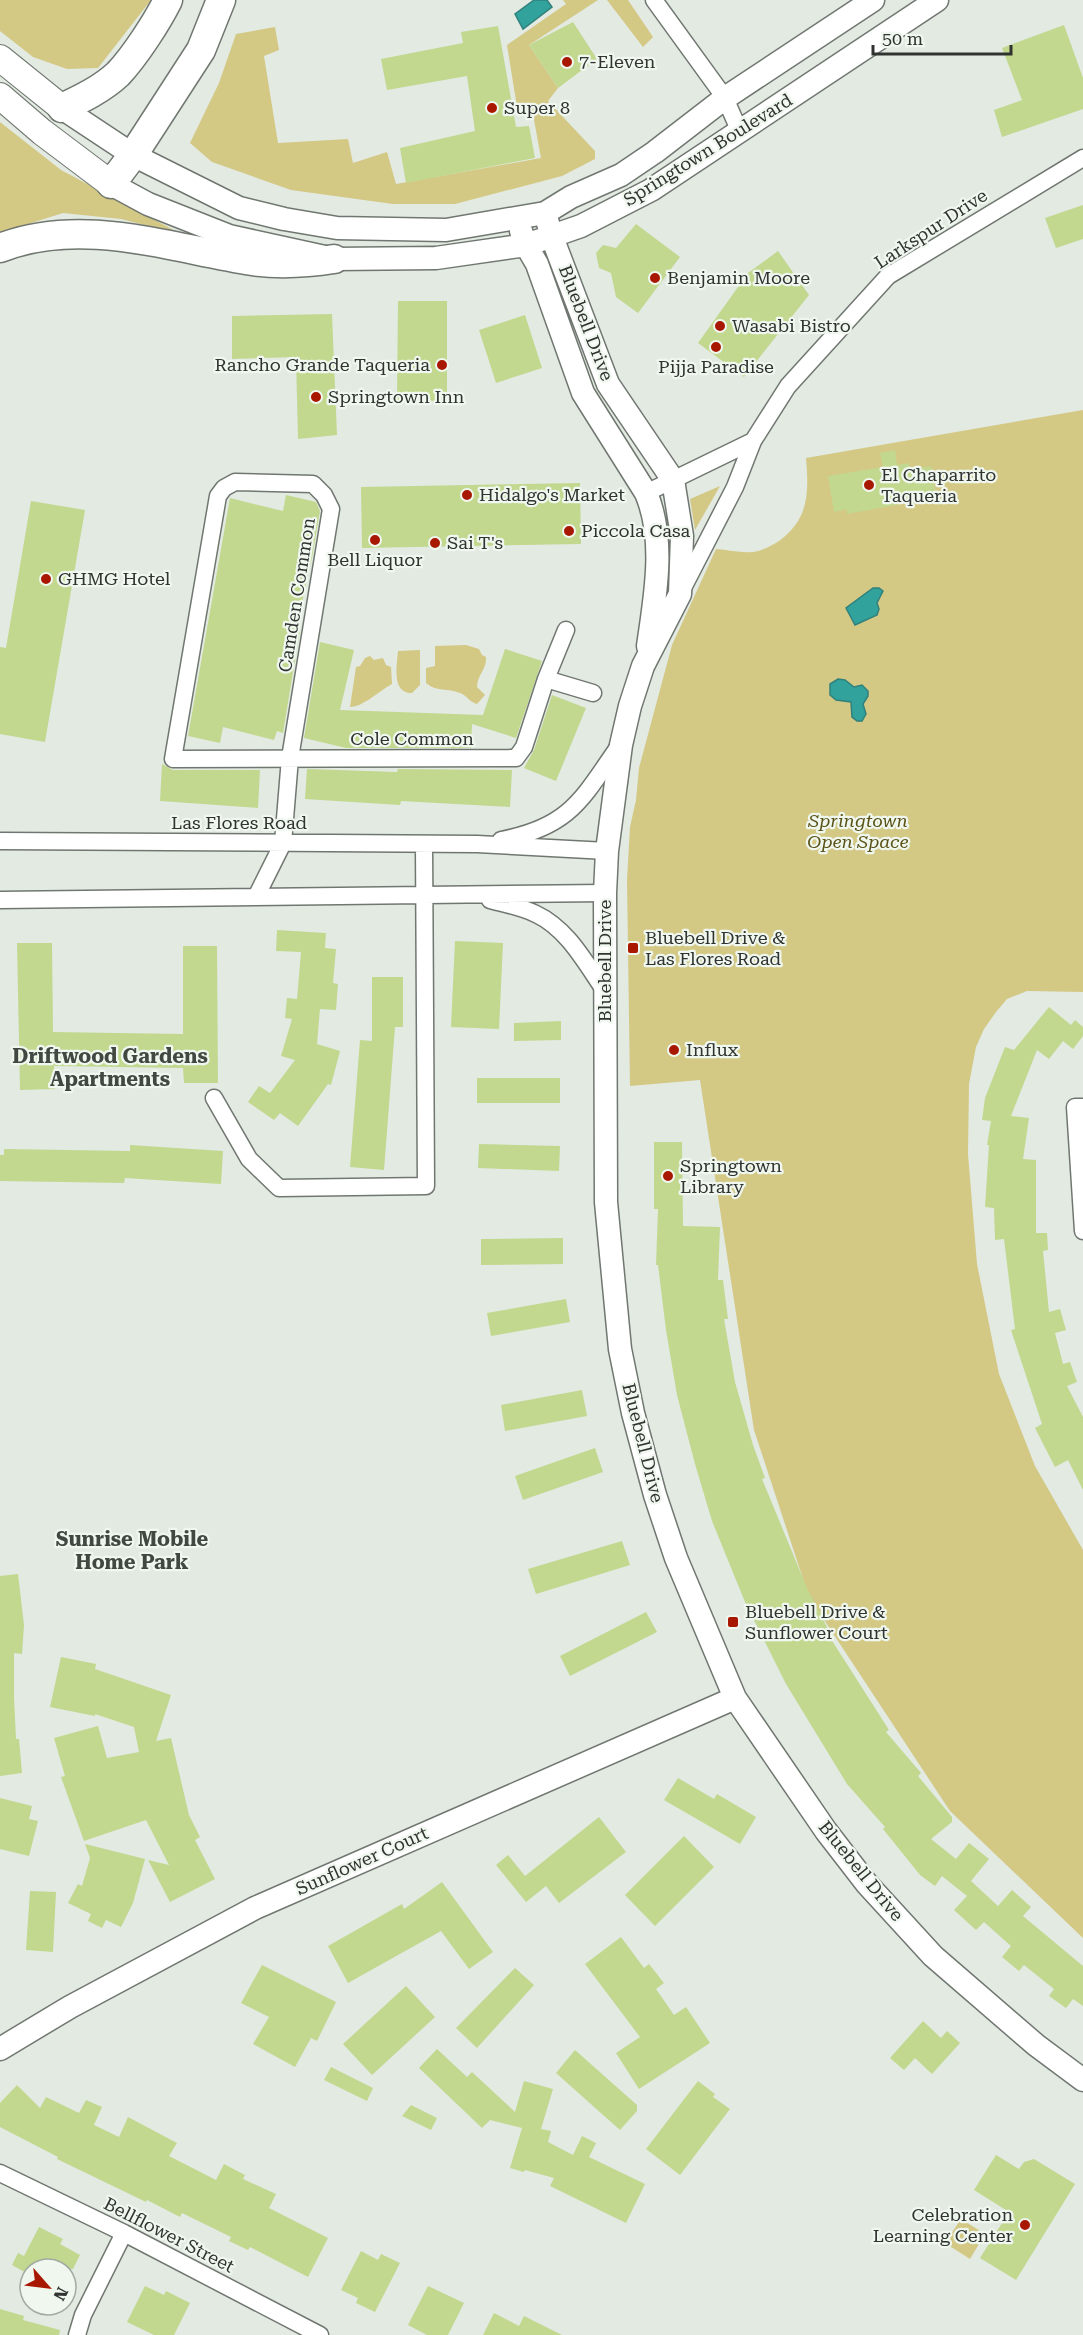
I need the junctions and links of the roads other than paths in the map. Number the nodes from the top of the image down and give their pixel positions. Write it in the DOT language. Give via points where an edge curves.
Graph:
graph roads {
  1 [pos="168,0"];
  2 [pos="221,0"];
  3 [pos="654,0"];
  4 [pos="873,0"];
  5 [pos="937,0"];
  6 [pos="0,58"];
  7 [pos="0,96"];
  8 [pos="725,98"];
  9 [pos="62,108"];
  10 [pos="740,132"];
  11 [pos="133,155"];
  12 [pos="1083,158"];
  13 [pos="111,184"];
  14 [pos="545,213"];
  15 [pos="517,219"];
  16 [pos="552,237"];
  17 [pos="526,245"];
  18 [pos="0,248"];
  19 [pos="334,259"];
  20 [pos="753,441"];
  21 [pos="673,480"];
  22 [pos="646,493"];
  23 [pos="680,594"];
  24 [pos="566,630"];
  25 [pos="646,659"];
  26 [pos="546,679"];
  27 [pos="593,693"];
  28 [pos="621,745"];
  29 [pos="290,758"];
  30 [pos="173,759"];
  31 [pos="0,841"];
  32 [pos="283,843"];
  33 [pos="424,844"];
  34 [pos="477,844"];
  35 [pos="607,851"];
  36 [pos="605,893"];
  37 [pos="472,894"];
  38 [pos="424,895"];
  39 [pos="256,897"];
  40 [pos="0,900"];
  41 [pos="605,992"];
  42 [pos="213,1098"];
  43 [pos="1079,1107"];
  44 [pos="1083,1231"];
  45 [pos="735,1698"];
  46 [pos="0,2049"];
  47 [pos="1083,2080"];
  48 [pos="0,2173"];
  49 [pos="124,2233"];
  50 [pos="77,2335"];
  51 [pos="320,2335"];
  1 -- 9 [label="highway" via="117,74"];
  2 -- 11 [label="highway" via="201,50"];
  3 -- 8 [label="street"];
  4 -- 8 [label="street, Springtown Boulevard"];
  5 -- 10 [label="street, Springtown Boulevard"];
  6 -- 9 [label="main road, Springtown Boulevard"];
  7 -- 13 [label="main road, Springtown Boulevard"];
  8 -- 10 [label="street"];
  8 -- 14 [label="street, Springtown Boulevard" via="621,175"];
  9 -- 11 [label="street, Springtown Boulevard"];
  10 -- 16 [label="street, Springtown Boulevard" via="651,190"];
  11 -- 13 [label="highway"];
  11 -- 15 [label="street, Springtown Boulevard" via="239,208 316,224 357,229 446,230"];
  12 -- 20 [label="street, Larkspur Drive" via="888,276 788,386"];
  13 -- 19 [label="street, Springtown Boulevard" via="148,204 229,236"];
  14 -- 15 [label="street, Springtown Boulevard"];
  14 -- 16 [label="street, Bluebell Drive"];
  15 -- 17 [label="street, Bluebell Drive"];
  16 -- 17 [label="street, Springtown Boulevard"];
  16 -- 21 [label="street, Bluebell Drive" via="608,384"];
  17 -- 19 [label="street, Springtown Boulevard" via="436,258"];
  17 -- 22 [label="street, Bluebell Drive" via="537,264 583,393"];
  18 -- 19 [label="highway" via="59,234 111,235 254,261 308,263"];
  20 -- 21 [label="street"];
  20 -- 23 [label="street, Larkspur Drive" via="735,487"];
  21 -- 22 [label="street"];
  21 -- 23 [label="street, Bluebell Drive" via="682,536"];
  22 -- 25 [label="street, Bluebell Drive" via="654,511 657,577"];
  23 -- 25 [label="street, Bluebell Drive"];
  24 -- 26 [label="street"];
  25 -- 28 [label="street, Bluebell Drive"];
  26 -- 27 [label="street"];
  26 -- 29 [label="street, Cole Common" via="524,747 516,758"];
  28 -- 34 [label="street, Las Flores Road" via="580,802 560,819 540,829"];
  28 -- 35 [label="street, Bluebell Drive"];
  29 -- 30 [label="street, Cole Common"];
  29 -- 30 [label="street, Camden Common" via="331,509 313,484 235,482 218,496"];
  29 -- 32 [label="street, Camden Common"];
  31 -- 32 [label="street, Las Flores Road"];
  32 -- 33 [label="street, Las Flores Road"];
  32 -- 39 [label="street, Camden Common"];
  33 -- 34 [label="street, Las Flores Road"];
  33 -- 38 [label="street"];
  34 -- 35 [label="street, Las Flores Road"];
  35 -- 36 [label="street, Bluebell Drive"];
  36 -- 37 [label="street"];
  36 -- 41 [label="street, Bluebell Drive"];
  37 -- 38 [label="street"];
  37 -- 41 [label="street" via="536,914 552,924 574,947"];
  38 -- 39 [label="street"];
  38 -- 42 [label="street" via="426,1186 279,1188 249,1159"];
  39 -- 40 [label="street"];
  41 -- 45 [label="street, Bluebell Drive" via="606,1202 620,1349 633,1413 662,1516"];
  43 -- 44 [label="street"];
  45 -- 46 [label="street, Sunflower Court" via="255,1908"];
  45 -- 47 [label="street, Bluebell Drive" via="826,1831 918,1940 1014,2028"];
  48 -- 49 [label="street, Bellflower Street"];
  49 -- 50 [label="street" via="82,2315"];
  49 -- 51 [label="street, Bellflower Street"];
}
